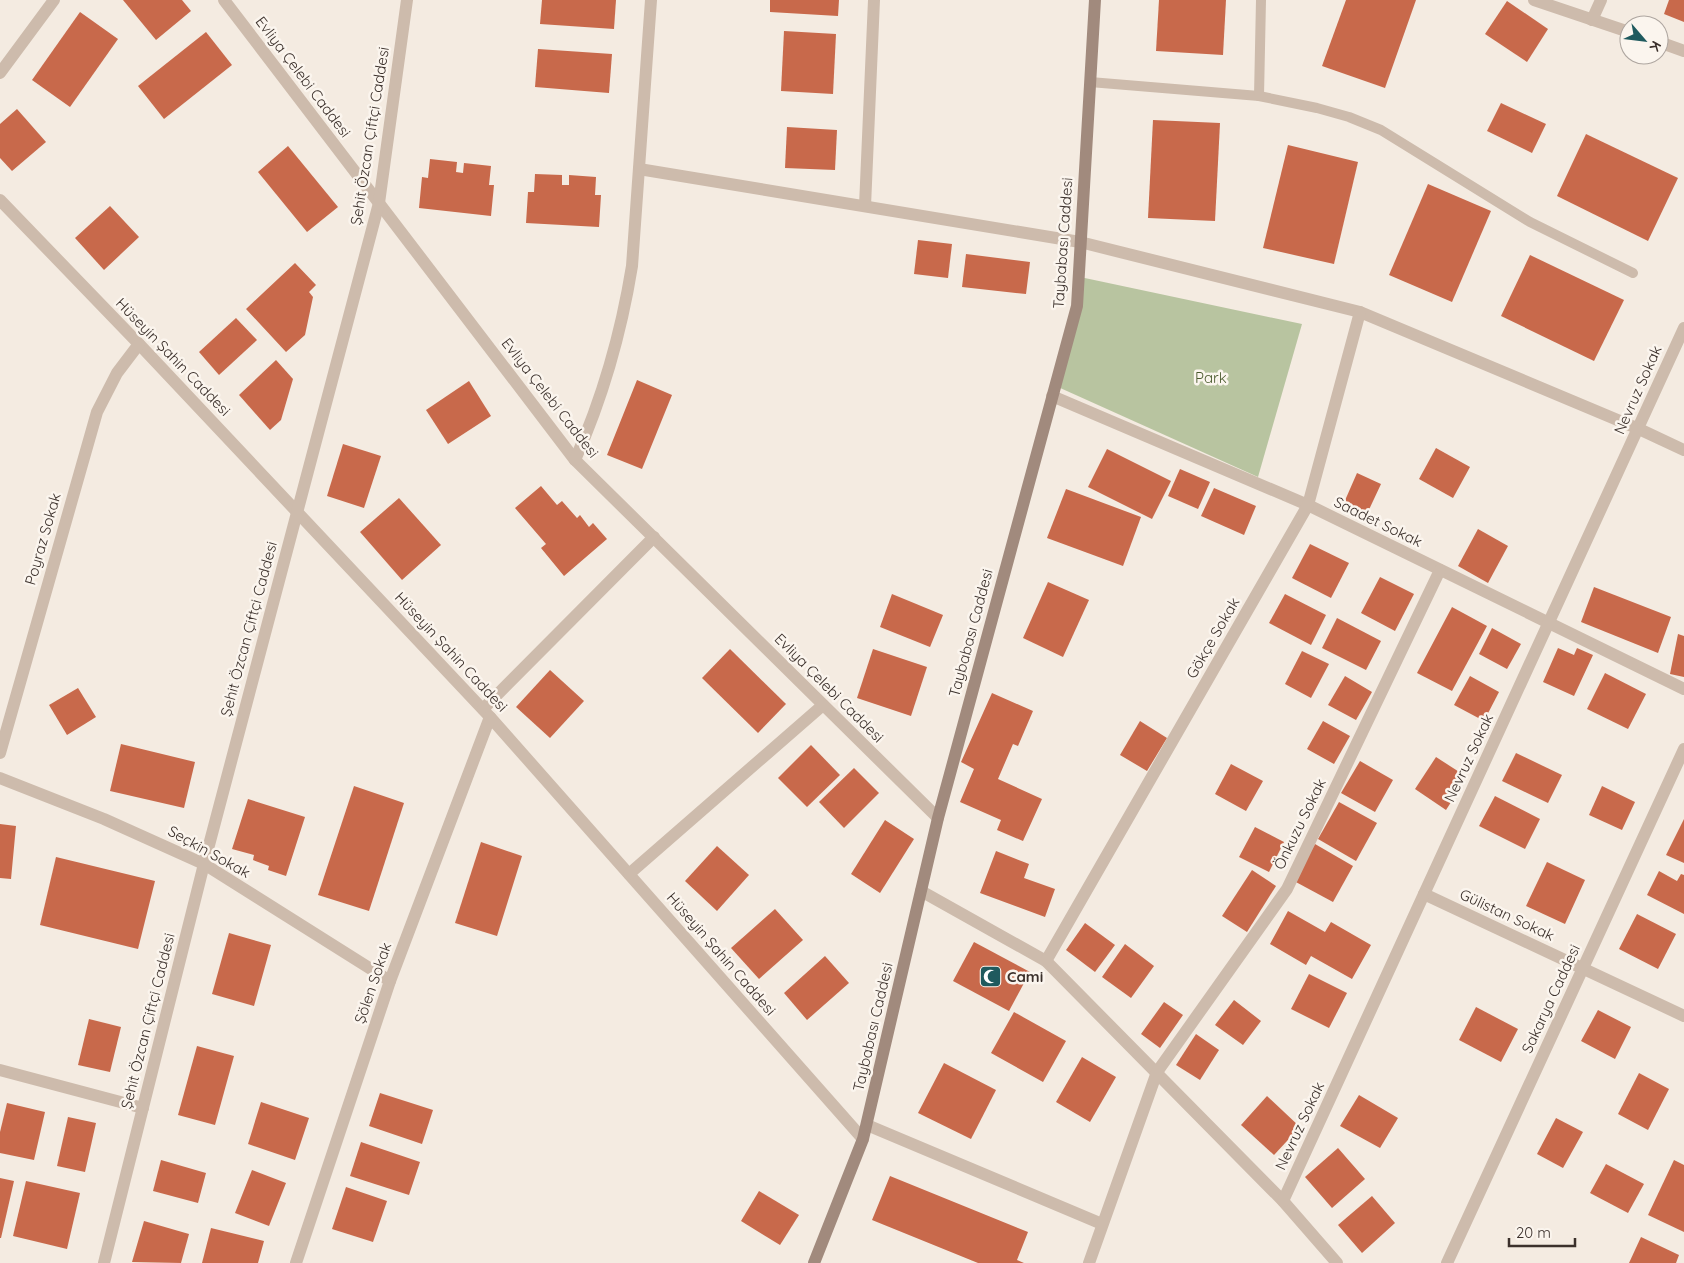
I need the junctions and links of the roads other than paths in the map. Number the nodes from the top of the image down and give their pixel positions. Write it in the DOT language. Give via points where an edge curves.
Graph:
graph roads {
  1 [pos="54,0"];
  2 [pos="224,0"];
  3 [pos="407,0"];
  4 [pos="651,0"];
  5 [pos="874,0"];
  6 [pos="1095,0"];
  7 [pos="1261,0"];
  8 [pos="1534,0"];
  9 [pos="1601,0"];
  10 [pos="1592,20"];
  11 [pos="1619,29"];
  12 [pos="1669,46"];
  13 [pos="1684,51"];
  14 [pos="0,74"];
  15 [pos="1090,82"];
  16 [pos="1259,96"];
  17 [pos="639,169"];
  18 [pos="0,200"];
  19 [pos="379,203"];
  20 [pos="865,206"];
  21 [pos="1080,242"];
  22 [pos="1633,273"];
  23 [pos="1360,312"];
  24 [pos="1684,328"];
  25 [pos="139,344"];
  26 [pos="1052,396"];
  27 [pos="1639,429"];
  28 [pos="1684,450"];
  29 [pos="575,460"];
  30 [pos="1308,505"];
  31 [pos="297,512"];
  32 [pos="654,537"];
  33 [pos="1440,570"];
  34 [pos="1549,624"];
  35 [pos="1684,689"];
  36 [pos="823,705"];
  37 [pos="487,713"];
  38 [pos="1684,749"];
  39 [pos="0,753"];
  40 [pos="0,778"];
  41 [pos="938,818"];
  42 [pos="204,864"];
  43 [pos="629,874"];
  44 [pos="921,891"];
  45 [pos="1424,894"];
  46 [pos="1046,961"];
  47 [pos="1583,969"];
  48 [pos="390,981"];
  49 [pos="1684,1016"];
  50 [pos="0,1070"];
  51 [pos="1156,1072"];
  52 [pos="143,1108"];
  53 [pos="867,1125"];
  54 [pos="863,1139"];
  55 [pos="1283,1201"];
  56 [pos="1102,1224"];
  57 [pos="1325,1257"];
  58 [pos="104,1263"];
  59 [pos="296,1263"];
  60 [pos="814,1263"];
  61 [pos="1088,1263"];
  62 [pos="1337,1263"];
  63 [pos="1447,1263"];
  1 -- 14 [label="street"];
  2 -- 19 [label="street, Evliya Çelebi Caddesi"];
  3 -- 19 [label="street, Şehit Özcan Çiftçi Caddesi"];
  4 -- 17 [label="street"];
  5 -- 20 [label="street"];
  6 -- 15 [label="street, Taybabası Caddesi"];
  7 -- 16 [label="lane"];
  8 -- 10 [label="street"];
  9 -- 10 [label="street"];
  10 -- 11 [label="street"];
  12 -- 13 [label="street"];
  15 -- 16 [label="lane"];
  15 -- 21 [label="street, Taybabası Caddesi"];
  16 -- 22 [label="lane" via="1317,108 1381,130 1530,222"];
  17 -- 20 [label="street"];
  17 -- 29 [label="street" via="632,266 625,310 604,390"];
  18 -- 25 [label="street, Hüseyin Şahin Caddesi"];
  19 -- 29 [label="street, Evliya Çelebi Caddesi"];
  19 -- 31 [label="street, Şehit Özcan Çiftçi Caddesi"];
  20 -- 21 [label="street"];
  21 -- 23 [label="street"];
  21 -- 26 [label="street, Taybabası Caddesi" via="1077,306"];
  23 -- 27 [label="street"];
  23 -- 30 [label="street, Gökçe Sokak"];
  24 -- 27 [label="street, Nevruz Sokak"];
  25 -- 31 [label="street, Hüseyin Şahin Caddesi"];
  25 -- 39 [label="street, Poyraz Sokak" via="117,373 97,412"];
  26 -- 30 [label="street, Saadet Sokak"];
  26 -- 41 [label="street, Taybabası Caddesi"];
  27 -- 28 [label="street"];
  27 -- 34 [label="street, Nevruz Sokak"];
  29 -- 32 [label="street, Evliya Çelebi Caddesi"];
  30 -- 33 [label="street, Saadet Sokak"];
  30 -- 46 [label="street, Gökçe Sokak"];
  31 -- 37 [label="street, Hüseyin Şahin Caddesi"];
  31 -- 42 [label="street, Şehit Özcan Çiftçi Caddesi"];
  32 -- 36 [label="street, Evliya Çelebi Caddesi"];
  32 -- 37 [label="street"];
  33 -- 34 [label="street, Saadet Sokak"];
  33 -- 51 [label="street, Önkuzu Sokak" via="1287,889"];
  34 -- 35 [label="street, Saadet Sokak"];
  34 -- 45 [label="street, Nevruz Sokak"];
  36 -- 41 [label="street, Evliya Çelebi Caddesi"];
  36 -- 43 [label="street"];
  37 -- 43 [label="street, Hüseyin Şahin Caddesi"];
  37 -- 48 [label="street, Şölen Sokak"];
  38 -- 47 [label="street, Sakarya Caddesi"];
  40 -- 42 [label="street, Seçkin Sokak" via="104,818"];
  41 -- 44 [label="street, Taybabası Caddesi"];
  42 -- 48 [label="street, Seçkin Sokak"];
  42 -- 52 [label="street, Şehit Özcan Çiftçi Caddesi"];
  43 -- 54 [label="street, Hüseyin Şahin Caddesi"];
  44 -- 46 [label="street"];
  44 -- 53 [label="street, Taybabası Caddesi"];
  45 -- 47 [label="street, Gülistan Sokak"];
  45 -- 55 [label="street, Nevruz Sokak"];
  46 -- 51 [label="street"];
  47 -- 49 [label="street, Gülistan Sokak"];
  47 -- 63 [label="street, Sakarya Caddesi"];
  48 -- 59 [label="street, Şölen Sokak"];
  50 -- 52 [label="street"];
  51 -- 55 [label="street"];
  51 -- 56 [label="street, Önkuzu Sokak"];
  52 -- 58 [label="street, Şehit Özcan Çiftçi Caddesi"];
  53 -- 54 [label="street, Taybabası Caddesi"];
  53 -- 56 [label="street"];
  54 -- 60 [label="street, Taybabası Caddesi"];
  55 -- 57 [label="street"];
  56 -- 61 [label="street, Önkuzu Sokak"];
  57 -- 62 [label="street"];
}
